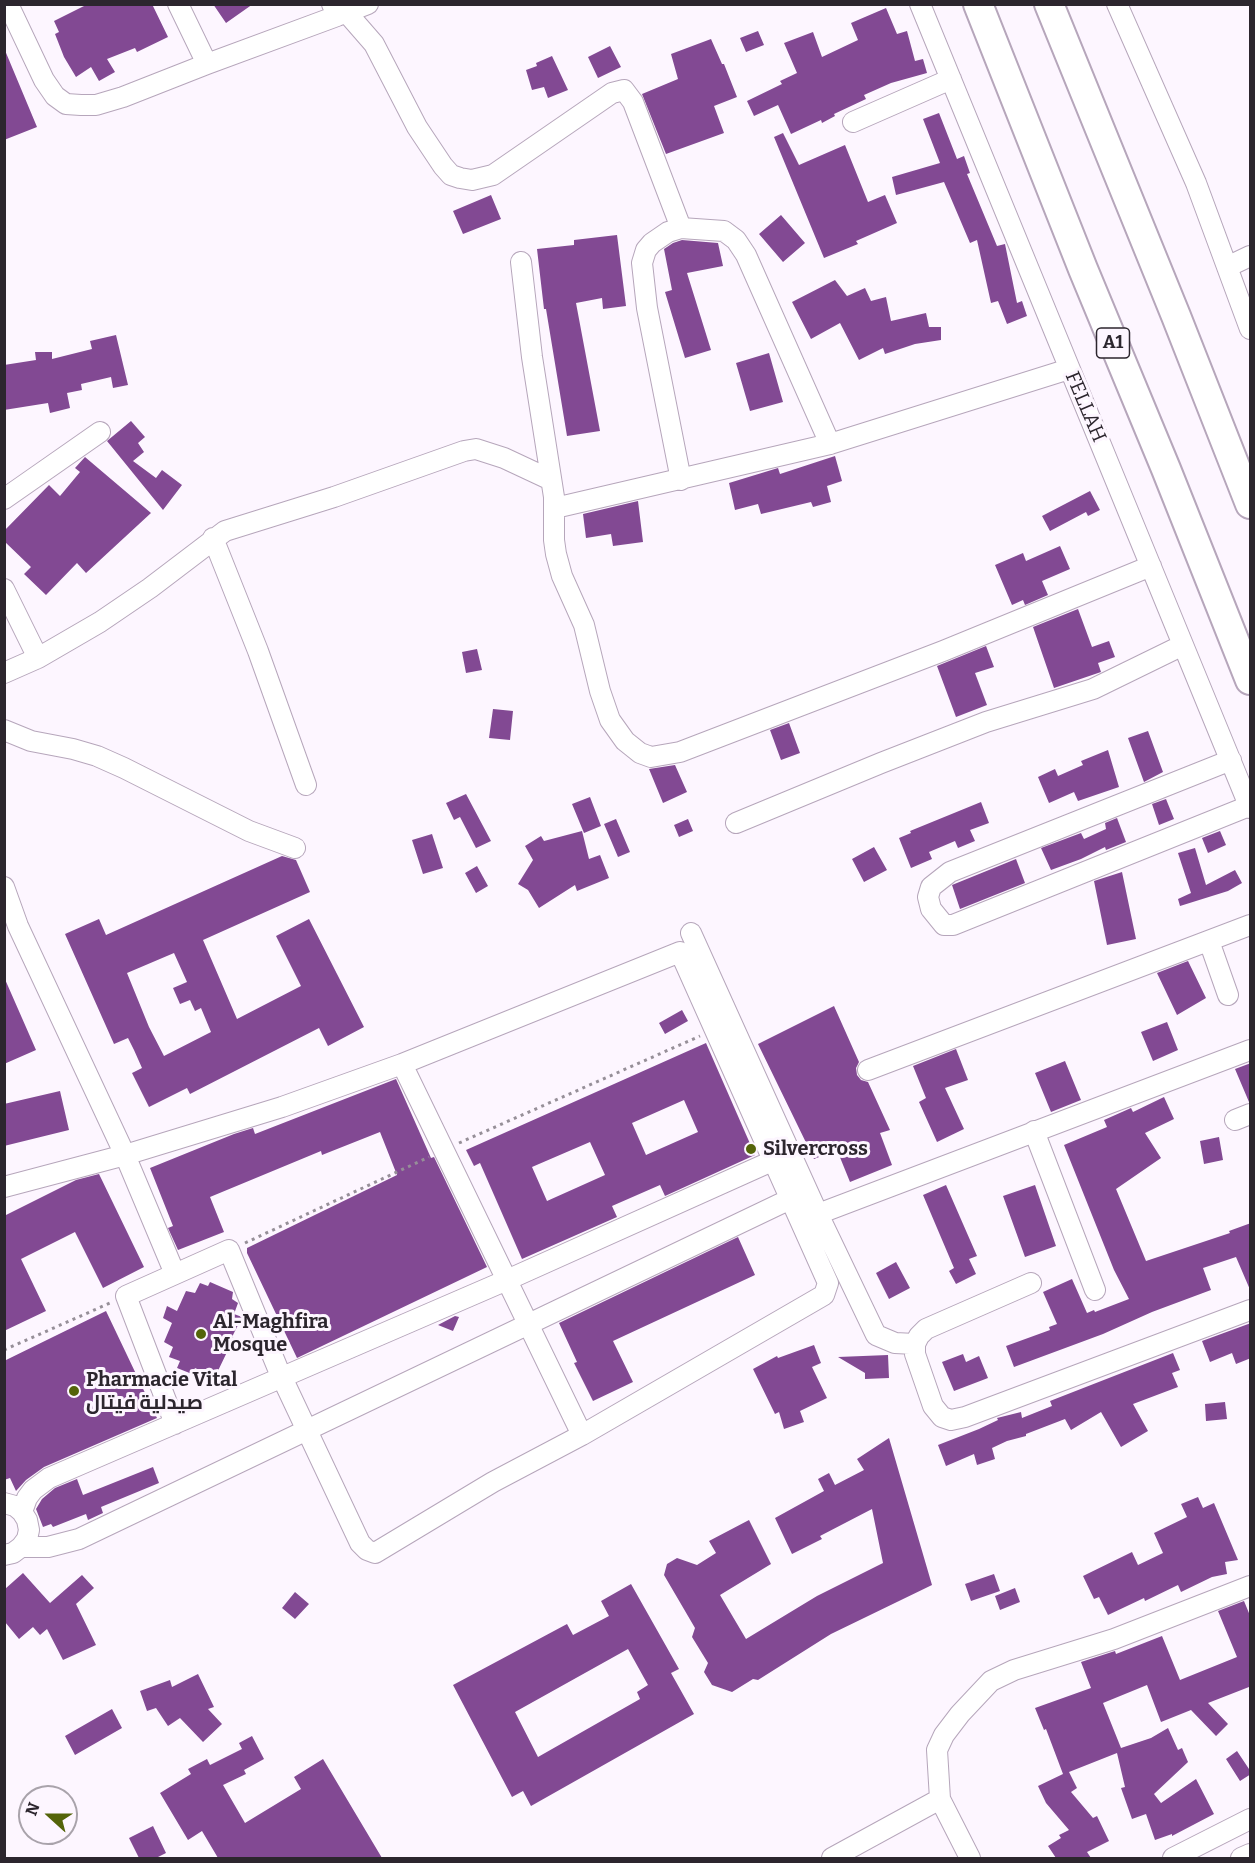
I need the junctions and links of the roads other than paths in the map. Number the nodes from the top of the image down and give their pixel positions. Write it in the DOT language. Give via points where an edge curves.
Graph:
graph roads {
  1 [pos="8,4"];
  2 [pos="178,4"];
  3 [pos="368,4"];
  4 [pos="920,4"];
  5 [pos="978,4"];
  6 [pos="1049,4"];
  7 [pos="1117,4"];
  8 [pos="339,11"];
  9 [pos="11,28"];
  10 [pos="207,64"];
  11 [pos="951,79"];
  12 [pos="853,122"];
  13 [pos="681,228"];
  14 [pos="1251,256"];
  15 [pos="521,262"];
  16 [pos="1227,267"];
  17 [pos="1251,329"];
  18 [pos="1069,369"];
  19 [pos="100,432"];
  20 [pos="830,444"];
  21 [pos="551,480"];
  22 [pos="681,480"];
  23 [pos="4,499"];
  24 [pos="1251,504"];
  25 [pos="555,508"];
  26 [pos="213,538"];
  27 [pos="1151,566"];
  28 [pos="4,589"];
  29 [pos="1183,645"];
  30 [pos="38,658"];
  31 [pos="4,673"];
  32 [pos="1251,680"];
  33 [pos="4,730"];
  34 [pos="1231,760"];
  35 [pos="306,785"];
  36 [pos="1250,807"];
  37 [pos="736,823"];
  38 [pos="295,848"];
  39 [pos="4,887"];
  40 [pos="1251,925"];
  41 [pos="691,933"];
  42 [pos="1209,941"];
  43 [pos="1228,995"];
  44 [pos="1251,1050"];
  45 [pos="402,1064"];
  46 [pos="868,1070"];
  47 [pos="1034,1131"];
  48 [pos="125,1155"];
  49 [pos="782,1157"];
  50 [pos="4,1187"];
  51 [pos="800,1195"];
  52 [pos="818,1214"];
  53 [pos="175,1274"];
  54 [pos="507,1280"];
  55 [pos="1031,1283"];
  56 [pos="1095,1290"];
  57 [pos="1251,1310"];
  58 [pos="529,1324"];
  59 [pos="915,1344"];
  60 [pos="282,1378"];
  61 [pos="175,1424"];
  62 [pos="307,1431"];
  63 [pos="582,1435"];
  64 [pos="4,1503"];
  65 [pos="22,1512"];
  66 [pos="13,1551"];
  67 [pos="1251,1586"];
  68 [pos="940,1799"];
  69 [pos="1251,1819"];
  70 [pos="1251,1854"];
  71 [pos="832,1858"];
  72 [pos="970,1858"];
  73 [pos="1173,1858"];
  74 [pos="1241,1858"];
  1 -- 9 [label="street"];
  2 -- 10 [label="street"];
  3 -- 8 [label="street"];
  4 -- 11 [label="street, FELLAH"];
  5 -- 32 [label="highway, A1"];
  6 -- 24 [label="highway"];
  7 -- 16 [label="street" via="1196,183"];
  8 -- 10 [label="street"];
  8 -- 13 [label="street" via="374,44 417,127 443,166 460,178 472,180 493,175 612,93 624,90 633,102"];
  9 -- 10 [label="street" via="55,96 66,104 96,105"];
  11 -- 12 [label="street"];
  11 -- 18 [label="street, FELLAH"];
  13 -- 20 [label="street" via="724,231 736,240"];
  13 -- 22 [label="street" via="652,243 642,263 647,308"];
  14 -- 16 [label="street"];
  15 -- 21 [label="street"];
  16 -- 17 [label="street"];
  18 -- 20 [label="street"];
  18 -- 27 [label="street, FELLAH"];
  19 -- 23 [label="street"];
  20 -- 22 [label="street"];
  21 -- 25 [label="street"];
  21 -- 26 [label="street" via="486,451 464,451"];
  22 -- 25 [label="street"];
  25 -- 27 [label="street" via="556,554 584,625 610,720 625,741 651,757 680,752"];
  26 -- 30 [label="street" via="150,588"];
  26 -- 35 [label="street"];
  27 -- 29 [label="street, FELLAH"];
  28 -- 30 [label="street"];
  29 -- 34 [label="street, FELLAH"];
  29 -- 37 [label="street" via="1093,688 986,722"];
  30 -- 31 [label="street"];
  33 -- 38 [label="street" via="31,741 97,756 249,831"];
  34 -- 36 [label="street, FELLAH"];
  34 -- 36 [label="street" via="950,873 931,887 931,909 944,925 953,925"];
  39 -- 48 [label="street" via="18,926"];
  40 -- 42 [label="street"];
  41 -- 49 [label="street"];
  42 -- 43 [label="street"];
  42 -- 46 [label="street"];
  44 -- 47 [label="street"];
  45 -- 48 [label="street" via="282,1107"];
  45 -- 49 [label="street" via="680,952"];
  45 -- 54 [label="street"];
  47 -- 52 [label="street"];
  47 -- 56 [label="street"];
  48 -- 50 [label="street"];
  48 -- 53 [label="street"];
  49 -- 51 [label="street"];
  49 -- 54 [label="street"];
  51 -- 52 [label="street"];
  51 -- 58 [label="street"];
  51 -- 63 [label="street" via="828,1283 824,1295"];
  52 -- 59 [label="street" via="876,1335 894,1343"];
  53 -- 60 [label="street" via="229,1250"];
  53 -- 61 [label="street" via="126,1296"];
  54 -- 58 [label="street"];
  54 -- 60 [label="street"];
  55 -- 59 [label="street" via="926,1329"];
  57 -- 59 [label="street" via="951,1420 942,1417 933,1406"];
  58 -- 62 [label="street"];
  58 -- 63 [label="street"];
  60 -- 61 [label="street"];
  60 -- 62 [label="street"];
  61 -- 65 [label="street" via="40,1483 27,1498"];
  62 -- 63 [label="street" via="360,1543 375,1553 493,1482"];
  62 -- 66 [label="street" via="79,1539"];
  64 -- 65 [label="street"];
  65 -- 66 [label="street" via="29,1530 27,1539"];
  67 -- 68 [label="street" via="991,1681 940,1743"];
  68 -- 71 [label="street"];
  68 -- 72 [label="street"];
  69 -- 73 [label="street"];
  70 -- 74 [label="street"];
}
